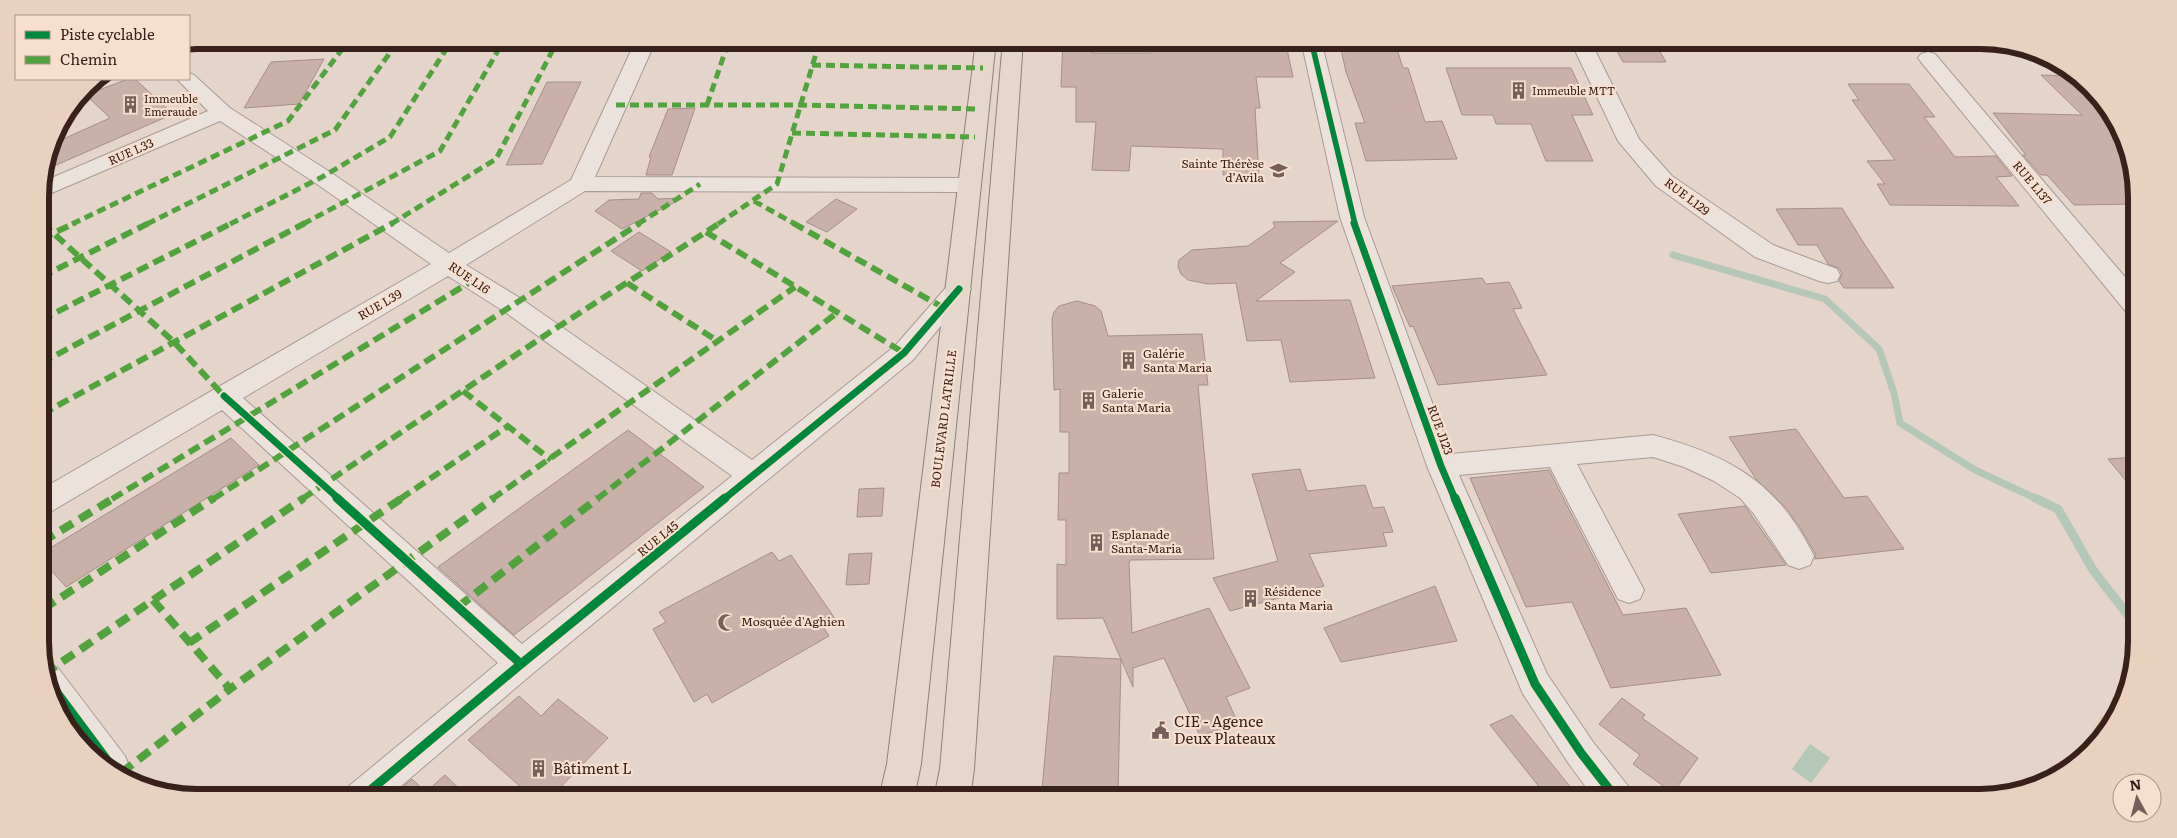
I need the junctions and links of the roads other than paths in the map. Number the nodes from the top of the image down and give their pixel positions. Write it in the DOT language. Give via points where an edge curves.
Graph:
graph roads {
  1 [pos="642,49"];
  2 [pos="985,49"];
  3 [pos="1012,49"];
  4 [pos="1312,49"];
  5 [pos="1584,49"];
  6 [pos="1928,58"];
  7 [pos="188,80"];
  8 [pos="222,112"];
  9 [pos="580,184"];
  10 [pos="970,185"];
  11 [pos="49,188"];
  12 [pos="450,264"];
  13 [pos="1828,275"];
  14 [pos="959,289"];
  15 [pos="2128,297"];
  16 [pos="224,396"];
  17 [pos="1558,455"];
  18 [pos="1441,466"];
  19 [pos="753,476"];
  20 [pos="49,499"];
  21 [pos="1799,556"];
  22 [pos="1629,590"];
  23 [pos="521,664"];
  24 [pos="60,696"];
  25 [pos="106,757"];
  26 [pos="373,789"];
  27 [pos="898,789"];
  28 [pos="954,789"];
  29 [pos="1609,789"];
  1 -- 9 [label="street"];
  2 -- 10 [label="main road, BOULEVARD LATRILLE"];
  3 -- 28 [label="main road"];
  4 -- 18 [label="street, RUE J123" via="1352,217"];
  5 -- 13 [label="street, RUE L129" via="1629,141 1664,181 1764,251"];
  6 -- 15 [label="street, RUE L137"];
  7 -- 8 [label="street, RUE L16"];
  8 -- 11 [label="street, RUE L33"];
  8 -- 12 [label="street, RUE L16"];
  9 -- 10 [label="street"];
  9 -- 12 [label="street, RUE L39"];
  10 -- 14 [label="main road, BOULEVARD LATRILLE"];
  12 -- 16 [label="street, RUE L39"];
  12 -- 19 [label="street, RUE L16"];
  14 -- 19 [label="street, RUE L45" via="904,353"];
  14 -- 27 [label="main road, BOULEVARD LATRILLE" via="905,754"];
  16 -- 20 [label="street, RUE L39"];
  16 -- 23 [label="street"];
  17 -- 18 [label="street"];
  17 -- 21 [label="street" via="1653,446 1678,452 1724,473 1758,497"];
  17 -- 22 [label="street"];
  18 -- 29 [label="street, RUE J123" via="1535,684"];
  19 -- 23 [label="street, RUE L45"];
  23 -- 26 [label="street, RUE L45"];
  24 -- 25 [label="street"];
}
